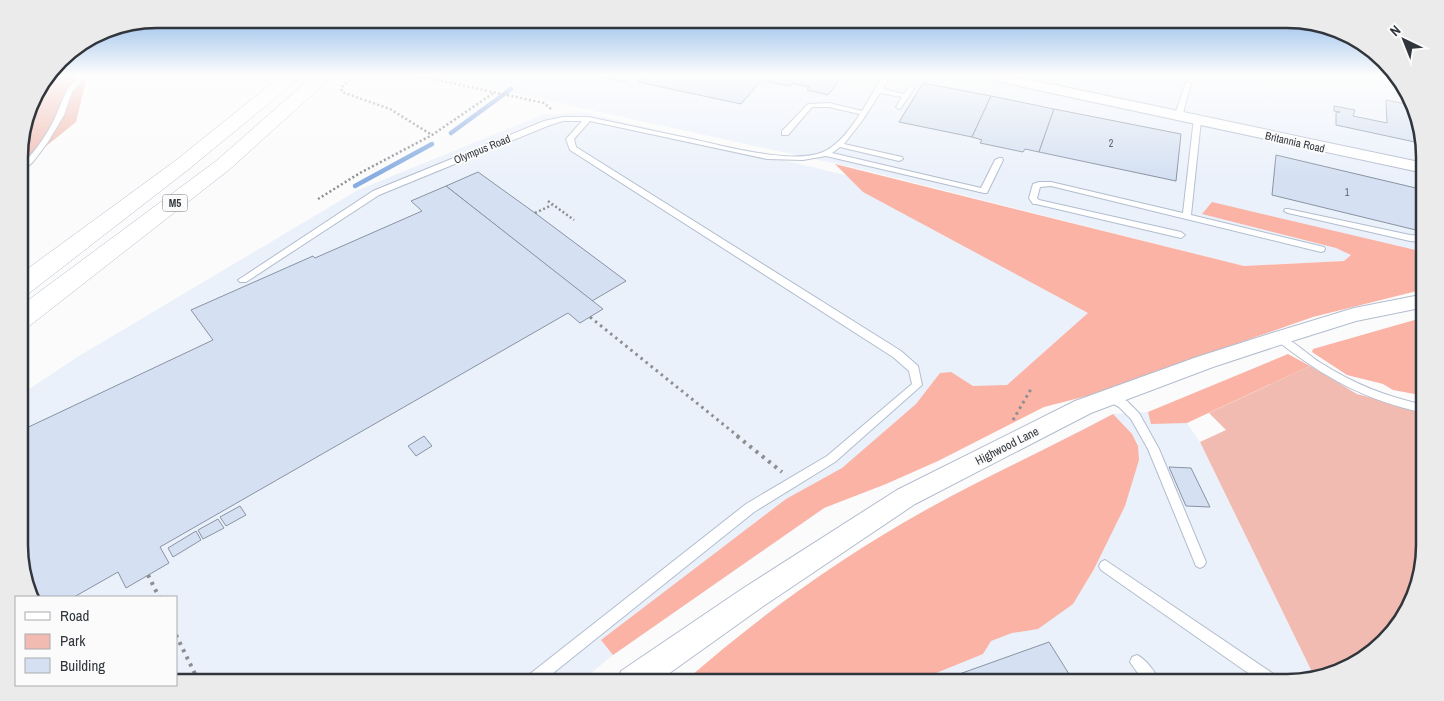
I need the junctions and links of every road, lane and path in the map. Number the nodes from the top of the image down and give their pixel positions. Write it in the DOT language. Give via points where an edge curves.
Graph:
graph roads {
  1 [pos="62,109"];
  2 [pos="253,109"];
  3 [pos="287,109"];
  4 [pos="390,109"];
  5 [pos="472,109"];
  6 [pos="807,109"];
  7 [pos="844,109"];
  8 [pos="865,109"];
  9 [pos="1140,109"];
  10 [pos="1180,109"];
  11 [pos="862,113"];
  12 [pos="1178,117"];
  13 [pos="588,119"];
  14 [pos="1197,120"];
  15 [pos="785,133"];
  16 [pos="432,135"];
  17 [pos="840,144"];
  18 [pos="197,154"];
  19 [pos="826,154"];
  20 [pos="899,159"];
  21 [pos="999,160"];
  22 [pos="28,163"];
  23 [pos="1416,166"];
  24 [pos="318,199"];
  25 [pos="548,202"];
  26 [pos="552,205"];
  27 [pos="1288,211"];
  28 [pos="535,214"];
  29 [pos="1187,218"];
  30 [pos="574,220"];
  31 [pos="1181,235"];
  32 [pos="1416,238"];
  33 [pos="1321,249"];
  34 [pos="28,265"];
  35 [pos="243,280"];
  36 [pos="28,281"];
  37 [pos="1416,302"];
  38 [pos="28,315"];
  39 [pos="590,317"];
  40 [pos="1280,338"];
  41 [pos="1110,397"];
  42 [pos="1416,408"];
  43 [pos="794,482"];
  44 [pos="1200,562"];
  45 [pos="1105,566"];
  46 [pos="148,575"];
  47 [pos="158,596"];
  48 [pos="178,639"];
  49 [pos="1138,662"];
  50 [pos="1146,673"];
  51 [pos="1259,673"];
  52 [pos="195,674"];
  53 [pos="541,674"];
  54 [pos="644,674"];
  1 -- 22 [label="lane" via="38,153"];
  2 -- 18 [label="highway, M5"];
  3 -- 38 [label="highway, M5" via="223,165"];
  4 -- 16 [label="path"];
  5 -- 16 [label="path"];
  6 -- 15 [label="lane"];
  7 -- 11 [label="lane"];
  8 -- 11 [label="lane, Olympus Road"];
  9 -- 12 [label="street, Britannia Road"];
  10 -- 12 [label="lane"];
  11 -- 17 [label="lane, Olympus Road"];
  12 -- 14 [label="street, Britannia Road"];
  13 -- 19 [label="lane, Olympus Road" via="767,157 798,158"];
  13 -- 35 [label="lane, Olympus Road" via="547,123 376,193"];
  13 -- 43 [label="lane" via="568,141 573,148 897,354 914,369 917,385 831,459"];
  14 -- 23 [label="street, Britannia Road"];
  14 -- 29 [label="lane"];
  16 -- 24 [label="path"];
  17 -- 19 [label="lane, Olympus Road"];
  17 -- 20 [label="lane"];
  18 -- 34 [label="highway, M5" via="97,215"];
  18 -- 36 [label="highway, M5"];
  19 -- 21 [label="lane" via="984,191"];
  25 -- 26 [label="path"];
  26 -- 28 [label="path"];
  26 -- 30 [label="path"];
  27 -- 32 [label="lane"];
  29 -- 31 [label="lane" via="1045,183 1036,186 1034,192 1036,202"];
  29 -- 33 [label="lane"];
  37 -- 40 [label="street, Highwood Lane" via="1354,315"];
  39 -- 43 [label="path"];
  40 -- 41 [label="street, Highwood Lane"];
  40 -- 42 [label="lane" via="1336,378 1369,395"];
  41 -- 44 [label="lane" via="1135,416 1153,449"];
  41 -- 54 [label="street, Highwood Lane" via="1083,407 906,497"];
  43 -- 53 [label="lane" via="750,508"];
  45 -- 51 [label="lane"];
  46 -- 47 [label="path"];
  48 -- 52 [label="path"];
  49 -- 50 [label="lane"];
}
